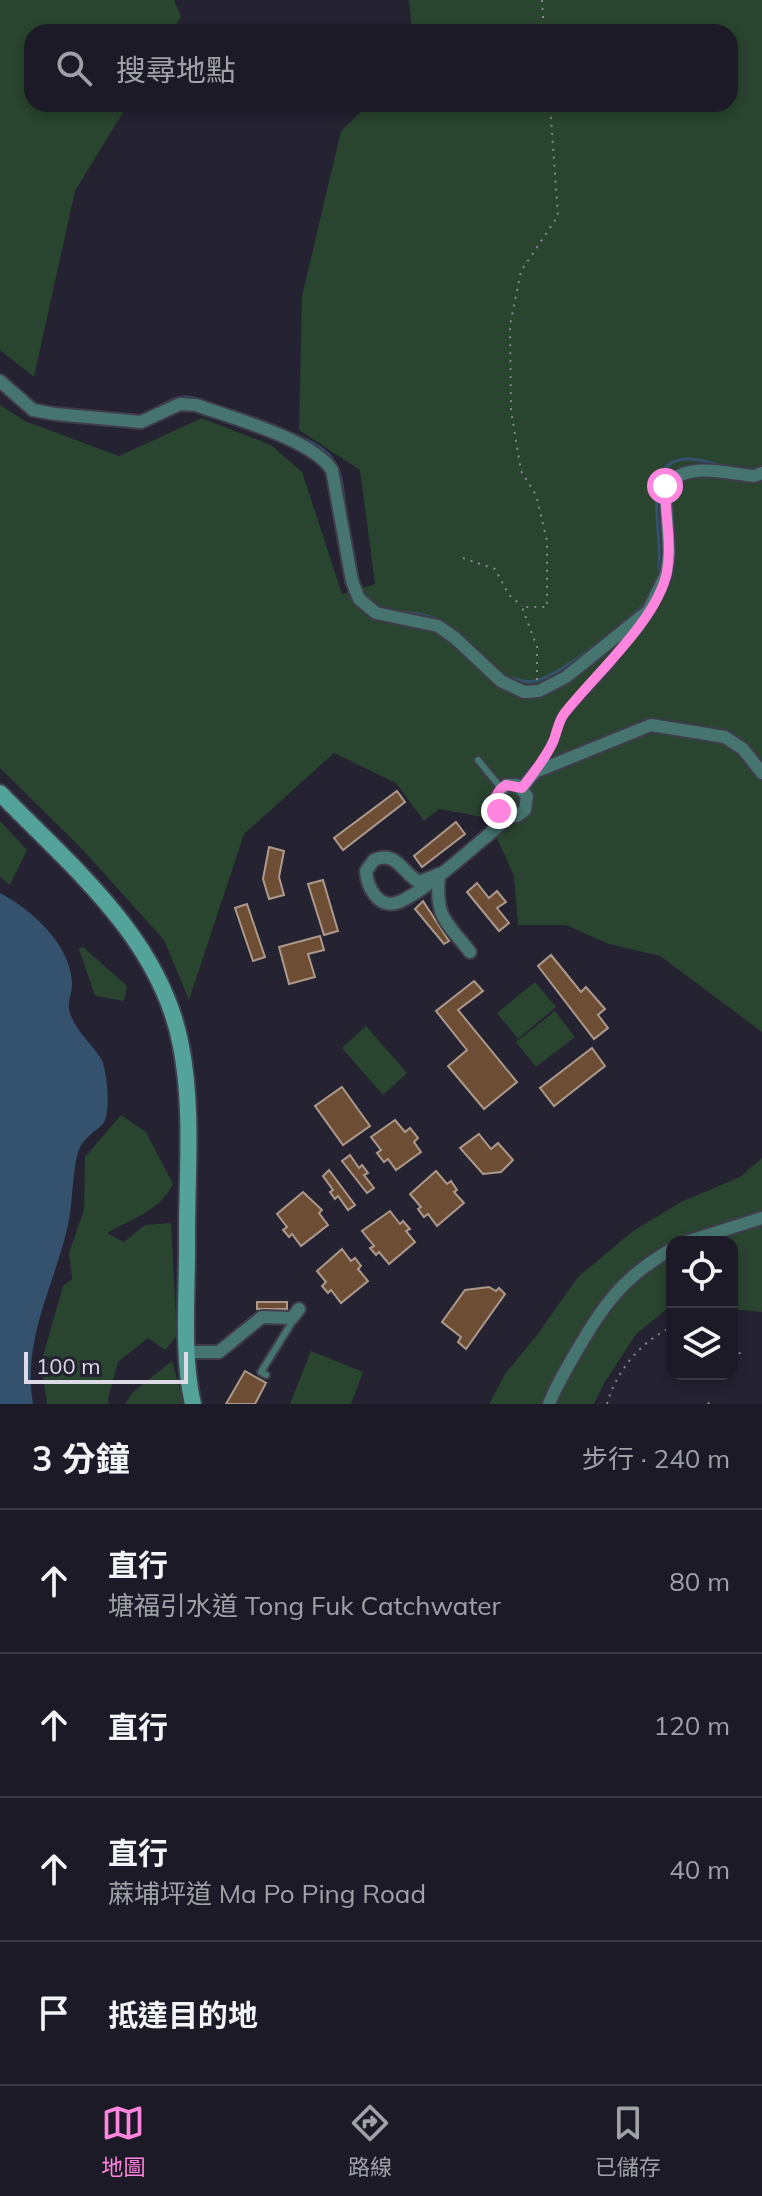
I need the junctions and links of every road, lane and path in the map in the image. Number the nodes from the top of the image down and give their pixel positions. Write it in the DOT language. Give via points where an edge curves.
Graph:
graph roads {
  1 [pos="542,0"];
  2 [pos="544,24"];
  3 [pos="551,112"];
  4 [pos="0,381"];
  5 [pos="762,473"];
  6 [pos="463,558"];
  7 [pos="522,607"];
  8 [pos="648,611"];
  9 [pos="536,675"];
  10 [pos="478,760"];
  11 [pos="535,772"];
  12 [pos="762,773"];
  13 [pos="501,788"];
  14 [pos="522,788"];
  15 [pos="0,793"];
  16 [pos="507,816"];
  17 [pos="439,874"];
  18 [pos="470,952"];
  19 [pos="762,1218"];
  20 [pos="705,1236"];
  21 [pos="666,1253"];
  22 [pos="295,1308"];
  23 [pos="666,1330"];
  24 [pos="738,1350"];
  25 [pos="188,1352"];
  26 [pos="741,1356"];
  27 [pos="266,1375"];
  28 [pos="712,1399"];
  29 [pos="193,1404"];
  30 [pos="549,1404"];
  31 [pos="607,1404"];
  32 [pos="708,1404"];
  1 -- 2 [label="path"];
  3 -- 7 [label="path" via="558,216 521,271 510,325 511,410 521,471 536,495 547,541 547,607"];
  4 -- 8 [label="street" via="33,410 55,414 141,422 180,404 196,405 324,457 332,470 359,599 376,613 438,626 501,681 524,692 539,691 566,677"];
  5 -- 8 [label="street" via="693,469 665,486 669,554 666,574"];
  6 -- 7 [label="path" via="495,569"];
  7 -- 9 [label="path" via="537,647"];
  8 -- 11 [label="lane" via="611,664 562,717"];
  10 -- 13 [label="lane"];
  11 -- 12 [label="street" via="651,725 725,737"];
  11 -- 14 [label="street"];
  13 -- 14 [label="street"];
  13 -- 16 [label="street" via="495,801"];
  14 -- 16 [label="street" via="528,801 525,810"];
  15 -- 25 [label="main road" via="129,930 154,968 172,1010 187,1086"];
  16 -- 17 [label="street"];
  17 -- 17 [label="street" via="392,904 374,895 366,871 374,860 386,857 419,882"];
  17 -- 18 [label="street" via="441,915"];
  19 -- 20 [label="street"];
  21 -- 30 [label="street" via="612,1295"];
  22 -- 25 [label="street" via="292,1318 262,1317 219,1352"];
  22 -- 27 [label="lane" via="261,1372"];
  23 -- 31 [label="path" via="633,1356"];
  24 -- 26 [label="path"];
  25 -- 29 [label="main road"];
  28 -- 32 [label="path"];
}
